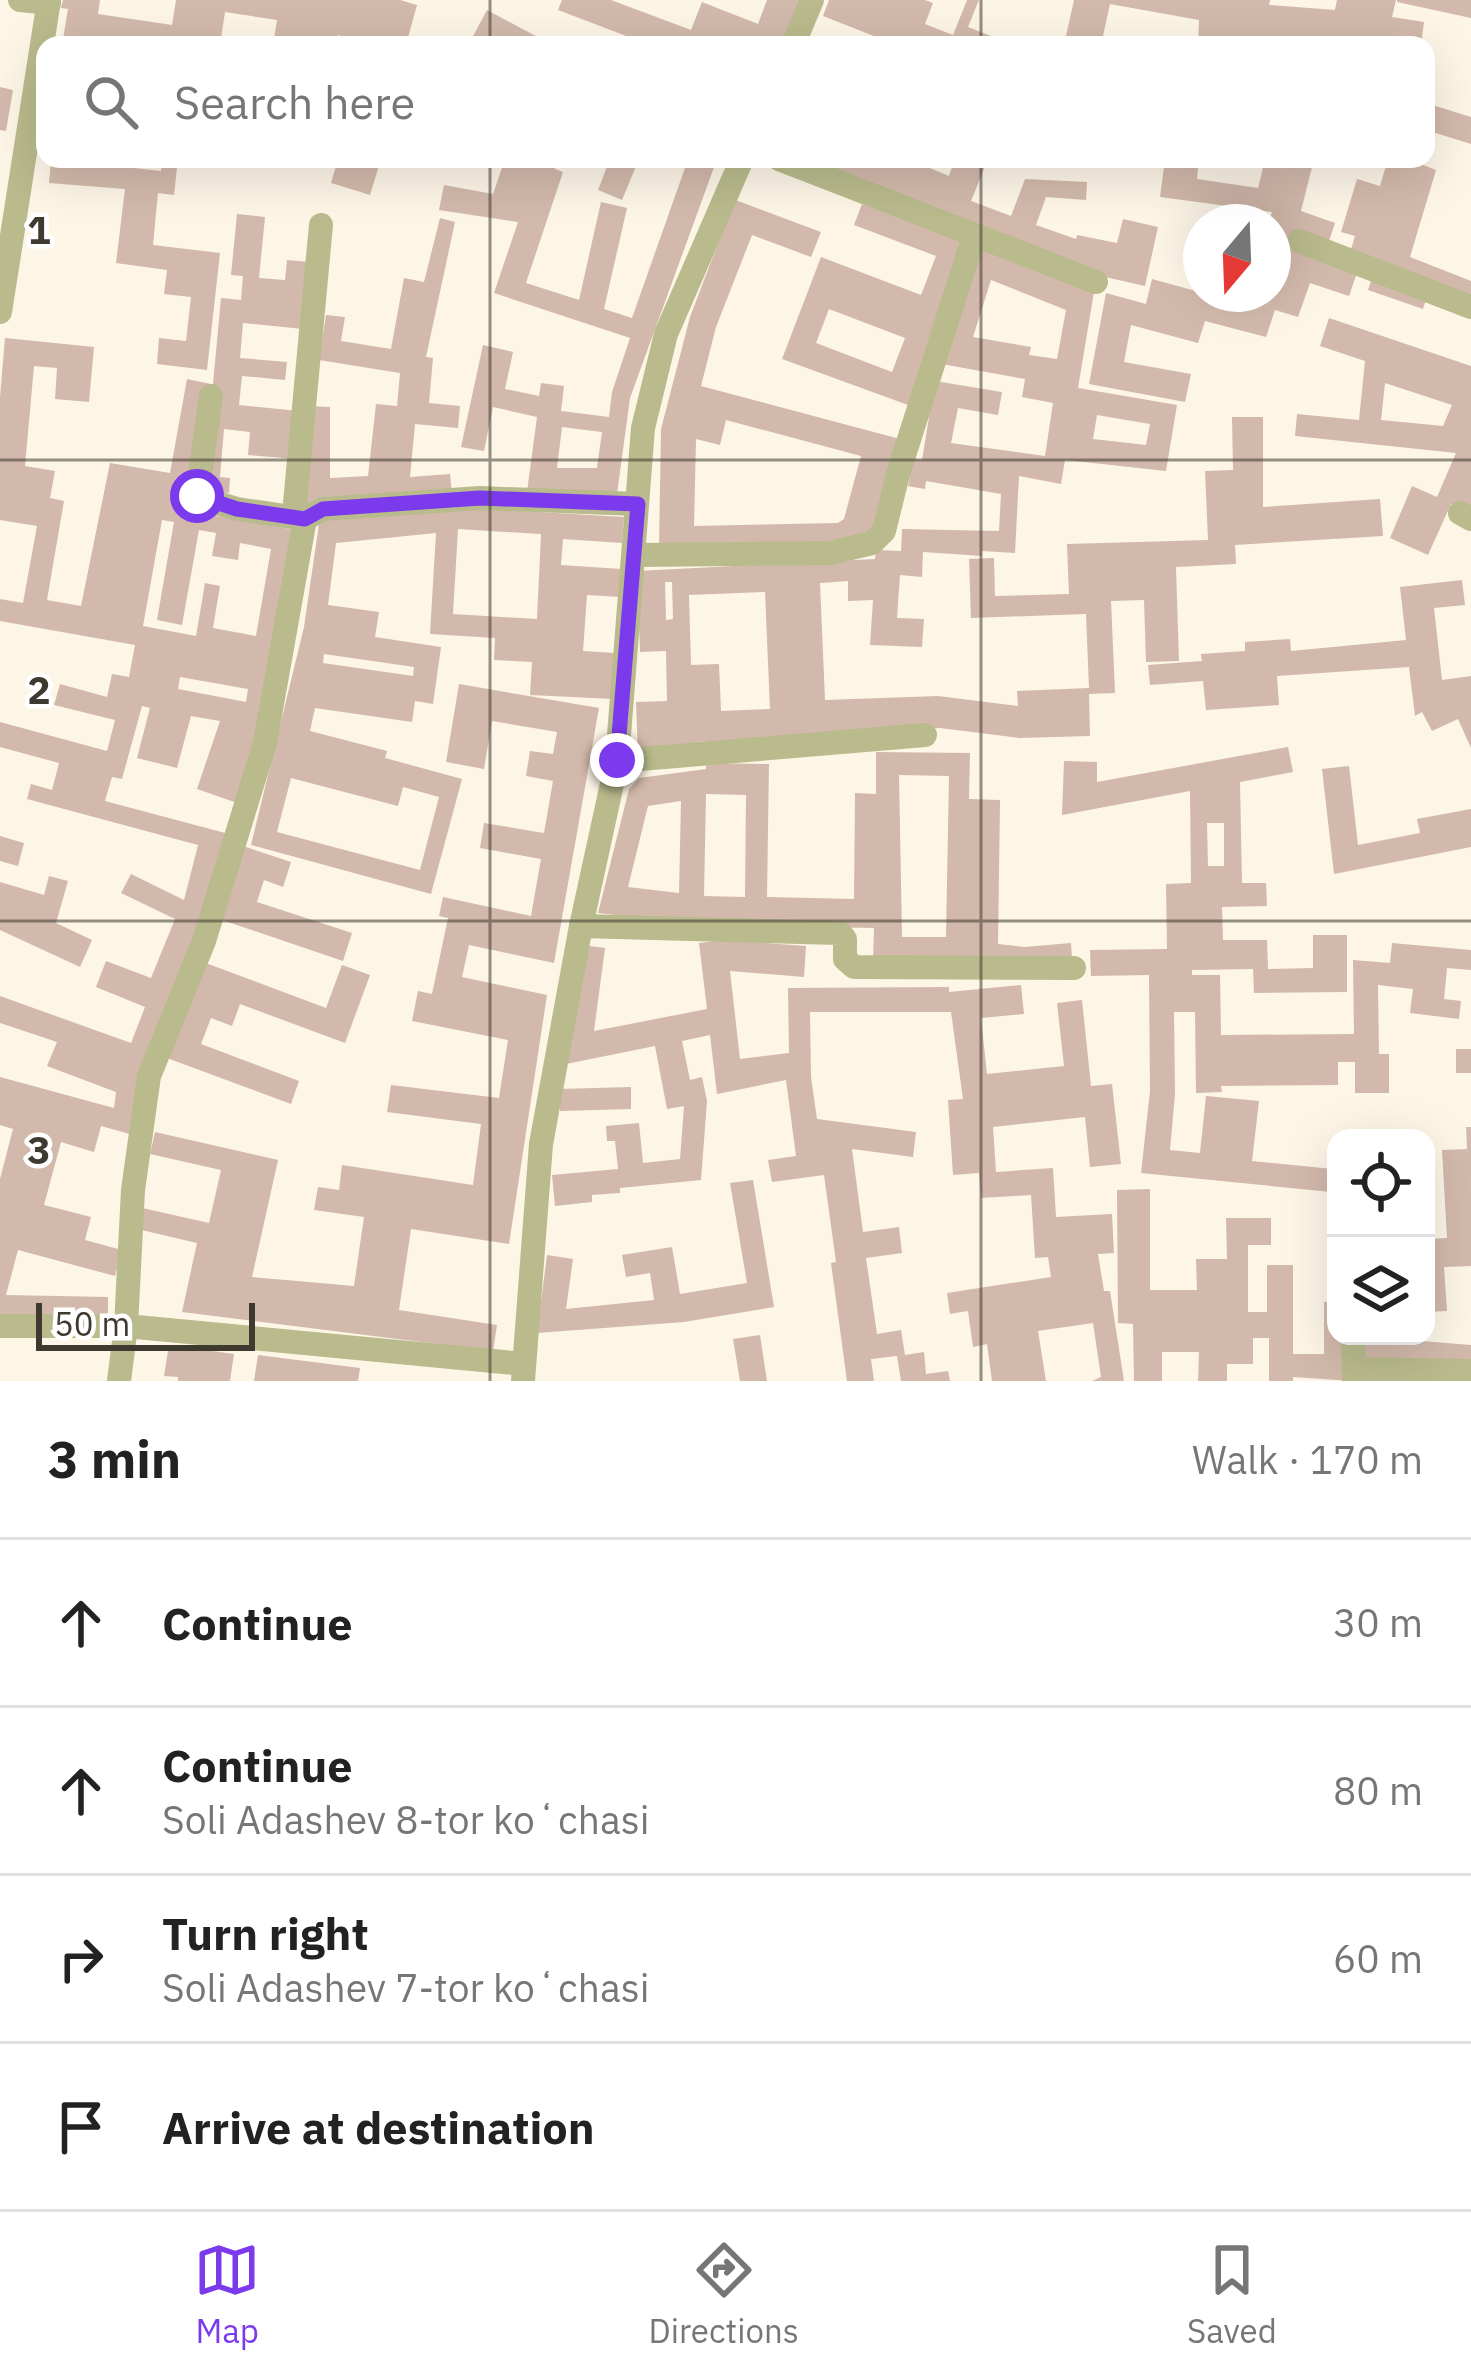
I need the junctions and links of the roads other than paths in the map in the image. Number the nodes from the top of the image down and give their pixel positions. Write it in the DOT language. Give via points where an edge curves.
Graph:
graph roads {
  1 [pos="20,0"];
  2 [pos="812,0"];
  3 [pos="49,2"];
  4 [pos="44,36"];
  5 [pos="797,36"];
  6 [pos="36,84"];
  7 [pos="738,168"];
  8 [pos="802,168"];
  9 [pos="321,225"];
  10 [pos="974,236"];
  11 [pos="1299,241"];
  12 [pos="1096,282"];
  13 [pos="1471,307"];
  14 [pos="0,312"];
  15 [pos="211,396"];
  16 [pos="638,504"];
  17 [pos="305,519"];
  18 [pos="634,555"];
  19 [pos="925,735"];
  20 [pos="617,760"];
  21 [pos="581,926"];
  22 [pos="1074,968"];
  23 [pos="0,1326"];
  24 [pos="126,1326"];
  25 [pos="1353,1345"];
  26 [pos="1471,1371"];
  27 [pos="524,1373"];
  28 [pos="1354,1375"];
  29 [pos="118,1381"];
  1 -- 3 [label="street"];
  2 -- 5 [label="street"];
  3 -- 4 [label="street"];
  6 -- 14 [label="street"];
  7 -- 16 [label="street" via="666,334 643,428"];
  8 -- 10 [label="street"];
  9 -- 17 [label="street" via="295,503"];
  10 -- 12 [label="street"];
  10 -- 18 [label="street" via="884,531 872,543 830,553"];
  11 -- 13 [label="street"];
  15 -- 17 [label="street" via="197,496"];
  16 -- 17 [label="street" via="480,498 323,509"];
  16 -- 18 [label="street"];
  17 -- 24 [label="street" via="265,743 204,941 149,1076"];
  18 -- 20 [label="street"];
  19 -- 20 [label="street"];
  20 -- 21 [label="street"];
  21 -- 22 [label="street" via="840,933 854,967"];
  21 -- 27 [label="street" via="541,1144"];
  23 -- 24 [label="street"];
  24 -- 27 [label="street"];
  24 -- 29 [label="street"];
  25 -- 28 [label="street"];
  26 -- 28 [label="street"];
}
